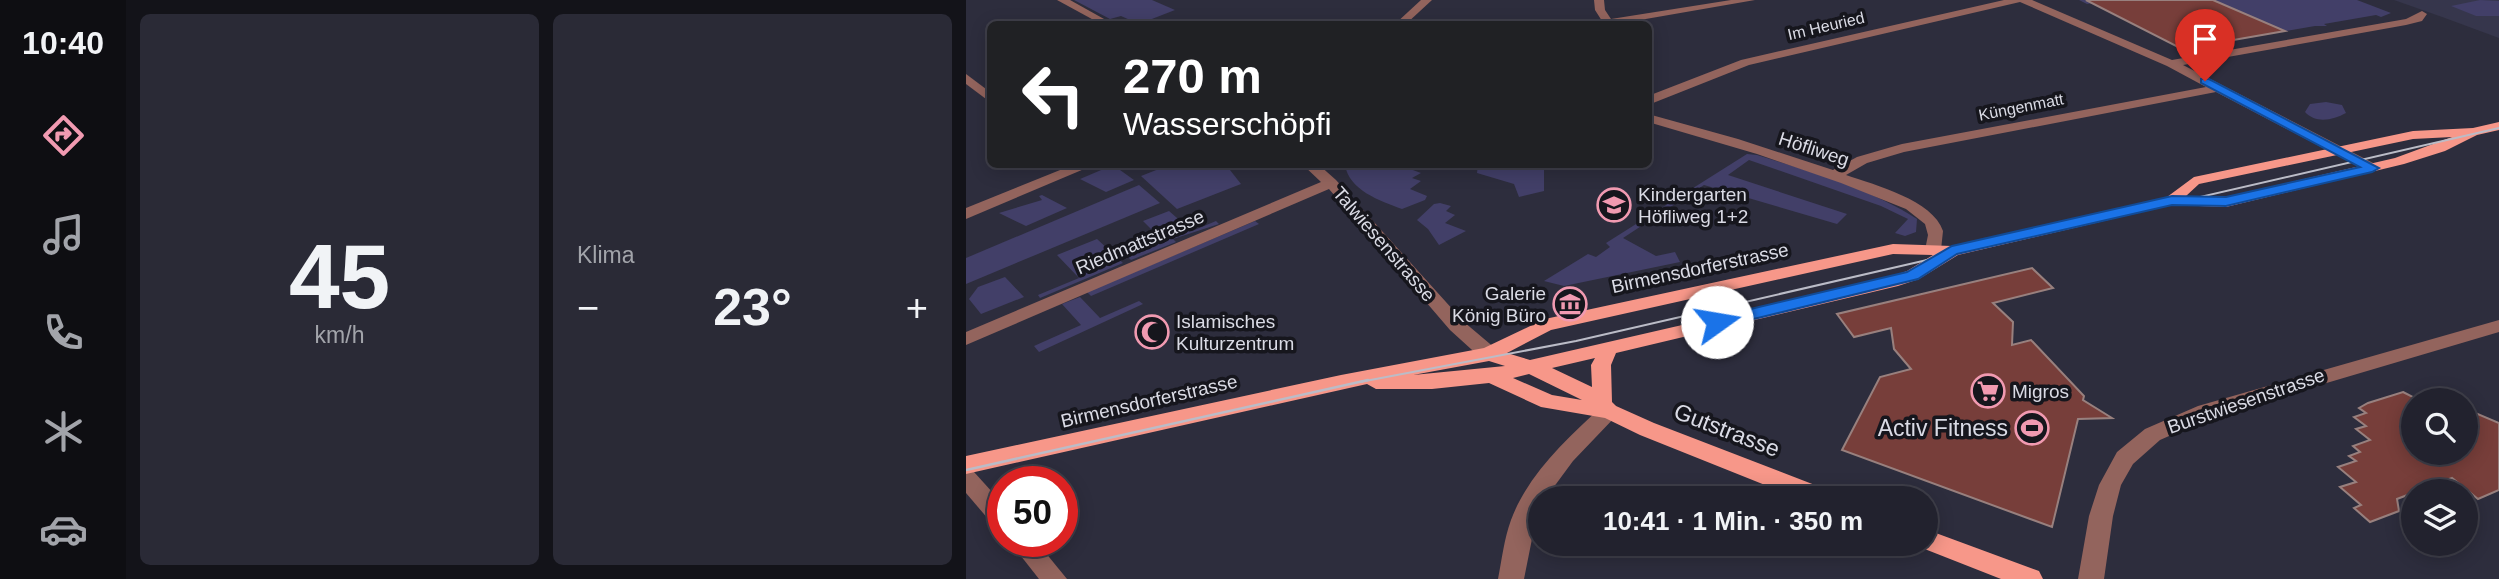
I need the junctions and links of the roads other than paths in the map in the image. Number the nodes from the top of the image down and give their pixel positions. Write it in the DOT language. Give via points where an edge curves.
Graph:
graph roads {
  1 [pos="1062,0"];
  2 [pos="1427,0"];
  3 [pos="1599,0"];
  4 [pos="1750,0"];
  5 [pos="2017,0"];
  6 [pos="2024,0"];
  7 [pos="2422,14"];
  8 [pos="1411,20"];
  9 [pos="1102,21"];
  10 [pos="1603,21"];
  11 [pos="1630,21"];
  12 [pos="2171,64"];
  13 [pos="966,78"];
  14 [pos="2218,88"];
  15 [pos="987,96"];
  16 [pos="1652,100"];
  17 [pos="1652,119"];
  18 [pos="2499,126"];
  19 [pos="2473,132"];
  20 [pos="2338,150"];
  21 [pos="1068,168"];
  22 [pos="1314,168"];
  23 [pos="2372,168"];
  24 [pos="1835,175"];
  25 [pos="1331,183"];
  26 [pos="2172,201"];
  27 [pos="966,214"];
  28 [pos="1933,250"];
  29 [pos="1952,251"];
  30 [pos="2499,326"];
  31 [pos="966,339"];
  32 [pos="1609,348"];
  33 [pos="1489,354"];
  34 [pos="1530,367"];
  35 [pos="1491,376"];
  36 [pos="1341,382"];
  37 [pos="1606,406"];
  38 [pos="966,466"];
  39 [pos="966,478"];
  40 [pos="1792,486"];
  41 [pos="987,502"];
  42 [pos="1938,544"];
  43 [pos="1035,557"];
  44 [pos="1054,579"];
  45 [pos="1511,579"];
  46 [pos="2029,579"];
  47 [pos="2091,579"];
  1 -- 9 [label="street"];
  2 -- 8 [label="street"];
  3 -- 10 [label="street"];
  4 -- 11 [label="street"];
  5 -- 16 [label="street, Im Heuried" via="1745,62"];
  6 -- 12 [label="street"];
  7 -- 12 [label="street" via="2406,22"];
  12 -- 14 [label="street"];
  13 -- 15 [label="street"];
  14 -- 20 [label="street"];
  14 -- 24 [label="street, Küngenmatt" via="1923,143 1862,160"];
  17 -- 24 [label="street, Höfliweg"];
  18 -- 19 [label="main road, Birmensdorferstrasse"];
  19 -- 20 [label="main road, Birmensdorferstrasse" via="2413,135"];
  19 -- 23 [label="main road, Birmensdorferstrasse" via="2440,148"];
  20 -- 23 [label="street"];
  20 -- 26 [label="main road, Birmensdorferstrasse" via="2194,181"];
  21 -- 27 [label="street"];
  22 -- 25 [label="street, Talwiesenstrasse"];
  23 -- 26 [label="main road, Birmensdorferstrasse" via="2226,201"];
  24 -- 28 [label="street, Höfliweg" via="1928,218 1937,233"];
  25 -- 31 [label="street, Riedmattstrasse"];
  25 -- 33 [label="street, Talwiesenstrasse" via="1457,326"];
  26 -- 29 [label="main road, Birmensdorferstrasse"];
  28 -- 29 [label="main road, Birmensdorferstrasse"];
  28 -- 33 [label="main road, Birmensdorferstrasse" via="1893,249 1545,325"];
  29 -- 32 [label="main road, Birmensdorferstrasse" via="1892,282"];
  30 -- 47 [label="street, Burstwiesenstrasse" via="2351,366 2150,436 2125,458 2110,481"];
  32 -- 34 [label="main road, Birmensdorferstrasse"];
  32 -- 37 [label="main road" via="1601,365"];
  33 -- 34 [label="main road, Gutstrasse"];
  33 -- 36 [label="main road, Birmensdorferstrasse"];
  34 -- 35 [label="main road, Birmensdorferstrasse"];
  34 -- 37 [label="main road, Gutstrasse"];
  35 -- 36 [label="main road, Birmensdorferstrasse" via="1432,382"];
  35 -- 37 [label="main road, Gutstrasse" via="1548,402"];
  36 -- 38 [label="main road, Birmensdorferstrasse"];
  37 -- 40 [label="main road, Gutstrasse" via="1647,429"];
  37 -- 45 [label="street" via="1529,506"];
  39 -- 41 [label="street"];
  42 -- 46 [label="main road"];
  43 -- 44 [label="street"];
}
